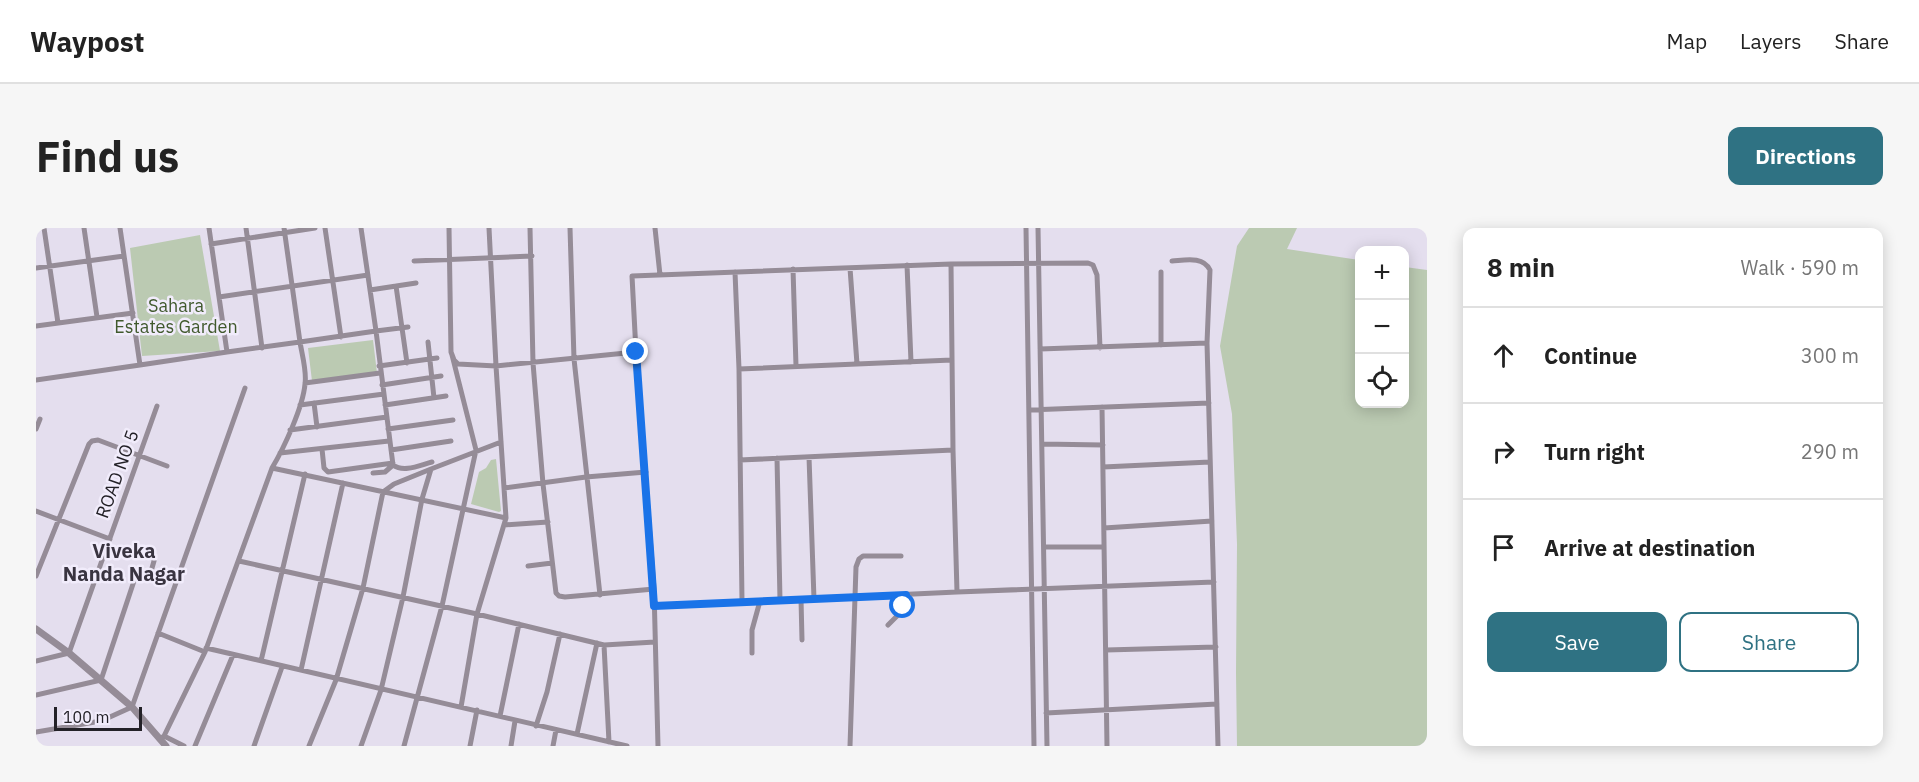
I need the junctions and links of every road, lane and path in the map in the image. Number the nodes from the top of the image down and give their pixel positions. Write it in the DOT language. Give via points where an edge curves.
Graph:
graph roads {
  1 [pos="44,228"];
  2 [pos="84,228"];
  3 [pos="120,228"];
  4 [pos="209,228"];
  5 [pos="246,228"];
  6 [pos="315,228"];
  7 [pos="325,228"];
  8 [pos="361,228"];
  9 [pos="449,228"];
  10 [pos="489,228"];
  11 [pos="530,228"];
  12 [pos="570,228"];
  13 [pos="655,228"];
  14 [pos="1026,228"];
  15 [pos="1038,228"];
  16 [pos="284,230"];
  17 [pos="247,237"];
  18 [pos="211,244"];
  19 [pos="124,256"];
  20 [pos="532,256"];
  21 [pos="491,257"];
  22 [pos="449,260"];
  23 [pos="89,261"];
  24 [pos="414,261"];
  25 [pos="1172,261"];
  26 [pos="951,264"];
  27 [pos="1027,264"];
  28 [pos="1039,264"];
  29 [pos="907,265"];
  30 [pos="50,266"];
  31 [pos="36,268"];
  32 [pos="850,268"];
  33 [pos="793,269"];
  34 [pos="735,272"];
  35 [pos="1161,272"];
  36 [pos="660,275"];
  37 [pos="368,276"];
  38 [pos="333,280"];
  39 [pos="416,283"];
  40 [pos="293,285"];
  41 [pos="396,286"];
  42 [pos="370,290"];
  43 [pos="255,292"];
  44 [pos="219,297"];
  45 [pos="133,313"];
  46 [pos="97,318"];
  47 [pos="58,323"];
  48 [pos="36,326"];
  49 [pos="405,327"];
  50 [pos="376,331"];
  51 [pos="341,337"];
  52 [pos="300,342"];
  53 [pos="428,342"];
  54 [pos="1207,344"];
  55 [pos="1161,345"];
  56 [pos="262,348"];
  57 [pos="1100,348"];
  58 [pos="1040,349"];
  59 [pos="227,352"];
  60 [pos="636,352"];
  61 [pos="452,355"];
  62 [pos="437,358"];
  63 [pos="430,359"];
  64 [pos="574,359"];
  65 [pos="952,360"];
  66 [pos="911,362"];
  67 [pos="407,363"];
  68 [pos="533,363"];
  69 [pos="857,364"];
  70 [pos="140,365"];
  71 [pos="379,366"];
  72 [pos="496,366"];
  73 [pos="796,366"];
  74 [pos="739,369"];
  75 [pos="380,374"];
  76 [pos="441,376"];
  77 [pos="432,378"];
  78 [pos="36,380"];
  79 [pos="306,384"];
  80 [pos="382,385"];
  81 [pos="245,388"];
  82 [pos="384,394"];
  83 [pos="446,396"];
  84 [pos="434,398"];
  85 [pos="314,403"];
  86 [pos="1209,404"];
  87 [pos="300,405"];
  88 [pos="386,405"];
  89 [pos="157,406"];
  90 [pos="1102,407"];
  91 [pos="1042,409"];
  92 [pos="1029,410"];
  93 [pos="387,417"];
  94 [pos="40,419"];
  95 [pos="453,420"];
  96 [pos="317,427"];
  97 [pos="36,429"];
  98 [pos="388,429"];
  99 [pos="290,430"];
  100 [pos="389,441"];
  101 [pos="451,441"];
  102 [pos="501,442"];
  103 [pos="1042,444"];
  104 [pos="1103,445"];
  105 [pos="322,449"];
  106 [pos="391,450"];
  107 [pos="476,450"];
  108 [pos="953,450"];
  109 [pos="280,453"];
  110 [pos="140,455"];
  111 [pos="809,457"];
  112 [pos="777,458"];
  113 [pos="740,460"];
  114 [pos="1210,462"];
  115 [pos="393,464"];
  116 [pos="167,466"];
  117 [pos="431,466"];
  118 [pos="272,468"];
  119 [pos="1103,468"];
  120 [pos="646,472"];
  121 [pos="373,473"];
  122 [pos="305,474"];
  123 [pos="586,477"];
  124 [pos="343,483"];
  125 [pos="543,483"];
  126 [pos="504,488"];
  127 [pos="383,492"];
  128 [pos="422,499"];
  129 [pos="465,509"];
  130 [pos="36,511"];
  131 [pos="506,518"];
  132 [pos="58,519"];
  133 [pos="1212,521"];
  134 [pos="548,522"];
  135 [pos="504,525"];
  136 [pos="1104,528"];
  137 [pos="110,539"];
  138 [pos="1045,547"];
  139 [pos="1104,547"];
  140 [pos="900,556"];
  141 [pos="154,561"];
  142 [pos="238,561"];
  143 [pos="552,563"];
  144 [pos="528,566"];
  145 [pos="284,570"];
  146 [pos="36,576"];
  147 [pos="321,579"];
  148 [pos="1214,582"];
  149 [pos="1105,587"];
  150 [pos="363,588"];
  151 [pos="654,589"];
  152 [pos="1031,590"];
  153 [pos="1045,590"];
  154 [pos="957,592"];
  155 [pos="600,595"];
  156 [pos="906,595"];
  157 [pos="404,597"];
  158 [pos="854,597"];
  159 [pos="814,598"];
  160 [pos="801,599"];
  161 [pos="780,600"];
  162 [pos="742,601"];
  163 [pos="760,601"];
  164 [pos="442,606"];
  165 [pos="654,606"];
  166 [pos="477,614"];
  167 [pos="519,624"];
  168 [pos="888,625"];
  169 [pos="36,630"];
  170 [pos="158,633"];
  171 [pos="560,634"];
  172 [pos="802,640"];
  173 [pos="655,642"];
  174 [pos="597,643"];
  175 [pos="604,645"];
  176 [pos="1216,647"];
  177 [pos="206,650"];
  178 [pos="1106,650"];
  179 [pos="752,653"];
  180 [pos="69,654"];
  181 [pos="233,655"];
  182 [pos="36,662"];
  183 [pos="261,662"];
  184 [pos="282,667"];
  185 [pos="302,670"];
  186 [pos="101,680"];
  187 [pos="336,680"];
  188 [pos="381,690"];
  189 [pos="36,695"];
  190 [pos="416,697"];
  191 [pos="1217,704"];
  192 [pos="461,706"];
  193 [pos="132,707"];
  194 [pos="477,710"];
  195 [pos="1107,710"];
  196 [pos="1046,713"];
  197 [pos="500,716"];
  198 [pos="515,721"];
  199 [pos="536,726"];
  200 [pos="556,730"];
  201 [pos="36,732"];
  202 [pos="577,734"];
  203 [pos="162,737"];
  204 [pos="594,739"];
  205 [pos="609,742"];
  206 [pos="166,746"];
  207 [pos="184,746"];
  208 [pos="195,746"];
  209 [pos="254,746"];
  210 [pos="309,746"];
  211 [pos="361,746"];
  212 [pos="404,746"];
  213 [pos="470,746"];
  214 [pos="511,746"];
  215 [pos="553,746"];
  216 [pos="593,746"];
  217 [pos="627,746"];
  218 [pos="658,746"];
  219 [pos="850,746"];
  220 [pos="1035,746"];
  221 [pos="1047,746"];
  222 [pos="1107,746"];
  223 [pos="1218,746"];
  1 -- 30 [label="street"];
  2 -- 23 [label="street"];
  3 -- 19 [label="street"];
  4 -- 18 [label="street"];
  5 -- 17 [label="street"];
  6 -- 16 [label="street"];
  7 -- 38 [label="street"];
  8 -- 37 [label="street"];
  9 -- 22 [label="street"];
  10 -- 21 [label="street"];
  11 -- 20 [label="street"];
  12 -- 64 [label="street"];
  13 -- 36 [label="street"];
  14 -- 27 [label="street"];
  15 -- 28 [label="street"];
  16 -- 17 [label="street"];
  16 -- 40 [label="street"];
  17 -- 18 [label="street"];
  17 -- 43 [label="street"];
  18 -- 44 [label="street"];
  19 -- 23 [label="street"];
  19 -- 45 [label="street"];
  20 -- 21 [label="street"];
  20 -- 68 [label="street"];
  21 -- 22 [label="street"];
  21 -- 72 [label="street"];
  22 -- 24 [label="street"];
  22 -- 61 [label="street"];
  23 -- 30 [label="street"];
  23 -- 46 [label="street"];
  25 -- 54 [label="street" via="1201,260 1210,270"];
  26 -- 27 [label="street"];
  26 -- 29 [label="street"];
  26 -- 65 [label="street"];
  27 -- 28 [label="street"];
  27 -- 92 [label="street"];
  28 -- 57 [label="street" via="1093,266 1097,275"];
  28 -- 58 [label="street"];
  29 -- 32 [label="street"];
  29 -- 66 [label="street"];
  30 -- 31 [label="street"];
  30 -- 47 [label="street"];
  32 -- 33 [label="street"];
  32 -- 69 [label="street"];
  33 -- 34 [label="street"];
  33 -- 73 [label="street"];
  34 -- 36 [label="street"];
  34 -- 74 [label="street"];
  35 -- 55 [label="street"];
  36 -- 60 [label="street" via="633,276"];
  37 -- 38 [label="street"];
  37 -- 42 [label="street"];
  38 -- 40 [label="street"];
  38 -- 51 [label="street"];
  39 -- 41 [label="street"];
  40 -- 43 [label="street"];
  40 -- 52 [label="street"];
  41 -- 42 [label="street"];
  41 -- 49 [label="street"];
  42 -- 50 [label="street"];
  43 -- 44 [label="street"];
  43 -- 56 [label="street"];
  44 -- 59 [label="street"];
  45 -- 46 [label="street"];
  45 -- 70 [label="street"];
  46 -- 47 [label="street"];
  47 -- 48 [label="street"];
  49 -- 50 [label="street"];
  49 -- 67 [label="street"];
  50 -- 51 [label="street"];
  50 -- 71 [label="street"];
  51 -- 52 [label="street"];
  52 -- 56 [label="street"];
  52 -- 79 [label="street"];
  53 -- 63 [label="street"];
  54 -- 55 [label="street"];
  54 -- 86 [label="street"];
  55 -- 57 [label="street"];
  56 -- 59 [label="street"];
  57 -- 58 [label="street"];
  58 -- 91 [label="street"];
  59 -- 70 [label="street"];
  60 -- 64 [label="street"];
  60 -- 120 [label="street"];
  61 -- 72 [label="street" via="464,366"];
  61 -- 107 [label="street"];
  62 -- 63 [label="street"];
  63 -- 67 [label="street"];
  63 -- 77 [label="street"];
  64 -- 68 [label="street"];
  64 -- 123 [label="street"];
  65 -- 66 [label="street"];
  65 -- 108 [label="street"];
  66 -- 69 [label="street"];
  67 -- 71 [label="street"];
  68 -- 72 [label="street"];
  68 -- 125 [label="street"];
  69 -- 73 [label="street"];
  70 -- 78 [label="street"];
  71 -- 75 [label="street"];
  72 -- 102 [label="street"];
  73 -- 74 [label="street"];
  74 -- 113 [label="street"];
  75 -- 79 [label="street"];
  75 -- 80 [label="street"];
  76 -- 77 [label="street"];
  77 -- 80 [label="street"];
  77 -- 84 [label="street"];
  79 -- 87 [label="street"];
  80 -- 82 [label="street"];
  81 -- 170 [label="street"];
  82 -- 85 [label="street"];
  82 -- 88 [label="street"];
  83 -- 84 [label="street"];
  84 -- 88 [label="street"];
  85 -- 87 [label="street"];
  85 -- 96 [label="street"];
  86 -- 90 [label="street"];
  86 -- 114 [label="street"];
  87 -- 99 [label="street"];
  88 -- 93 [label="street"];
  89 -- 110 [label="street, ROAD NO 5"];
  90 -- 91 [label="street"];
  90 -- 104 [label="street"];
  91 -- 92 [label="street"];
  91 -- 103 [label="street"];
  92 -- 152 [label="street"];
  93 -- 96 [label="street"];
  93 -- 98 [label="street"];
  94 -- 97 [label="street"];
  95 -- 98 [label="street"];
  96 -- 99 [label="street"];
  98 -- 100 [label="street"];
  99 -- 109 [label="street"];
  100 -- 105 [label="street"];
  100 -- 106 [label="street"];
  101 -- 106 [label="street"];
  102 -- 107 [label="street"];
  102 -- 126 [label="street"];
  103 -- 104 [label="street"];
  103 -- 138 [label="street"];
  104 -- 119 [label="street"];
  105 -- 109 [label="street"];
  105 -- 115 [label="street" via="328,472"];
  106 -- 115 [label="street"];
  107 -- 117 [label="street"];
  107 -- 129 [label="street"];
  108 -- 111 [label="street"];
  108 -- 154 [label="street"];
  109 -- 118 [label="street"];
  110 -- 116 [label="street"];
  110 -- 132 [label="street" via="92,441"];
  110 -- 137 [label="street, ROAD NO 5"];
  111 -- 112 [label="street"];
  111 -- 159 [label="street"];
  112 -- 113 [label="street"];
  112 -- 161 [label="street"];
  113 -- 162 [label="street"];
  114 -- 119 [label="street"];
  114 -- 133 [label="street"];
  115 -- 117 [label="street" via="400,469"];
  115 -- 121 [label="street" via="385,472"];
  117 -- 127 [label="street"];
  117 -- 128 [label="street"];
  118 -- 122 [label="street"];
  118 -- 142 [label="street"];
  119 -- 136 [label="street"];
  120 -- 123 [label="street"];
  120 -- 151 [label="street"];
  122 -- 124 [label="street"];
  122 -- 145 [label="street"];
  123 -- 125 [label="street"];
  123 -- 155 [label="street"];
  124 -- 127 [label="street"];
  124 -- 147 [label="street"];
  125 -- 126 [label="street"];
  125 -- 134 [label="street"];
  126 -- 131 [label="street"];
  127 -- 128 [label="street"];
  127 -- 150 [label="street"];
  128 -- 129 [label="street"];
  128 -- 157 [label="street"];
  129 -- 131 [label="street"];
  129 -- 164 [label="street"];
  130 -- 132 [label="street"];
  131 -- 135 [label="street"];
  132 -- 137 [label="street"];
  132 -- 146 [label="street"];
  133 -- 136 [label="street"];
  133 -- 148 [label="street"];
  134 -- 135 [label="street"];
  134 -- 143 [label="street"];
  135 -- 166 [label="street"];
  136 -- 139 [label="street"];
  137 -- 180 [label="street, ROAD NO 5"];
  138 -- 139 [label="street"];
  138 -- 153 [label="street"];
  139 -- 149 [label="street"];
  140 -- 158 [label="street" via="863,556 858,560"];
  141 -- 186 [label="street" via="150,575 135,579"];
  142 -- 145 [label="street"];
  142 -- 177 [label="street"];
  143 -- 144 [label="street"];
  143 -- 155 [label="street" via="559,597"];
  145 -- 147 [label="street"];
  145 -- 183 [label="street"];
  147 -- 150 [label="street"];
  147 -- 185 [label="street"];
  148 -- 149 [label="street"];
  148 -- 176 [label="street"];
  149 -- 153 [label="street"];
  149 -- 178 [label="street"];
  150 -- 157 [label="street"];
  150 -- 187 [label="street"];
  151 -- 155 [label="street"];
  151 -- 165 [label="street"];
  152 -- 153 [label="street"];
  152 -- 154 [label="street"];
  152 -- 220 [label="street"];
  153 -- 196 [label="street"];
  154 -- 156 [label="street"];
  156 -- 158 [label="street"];
  156 -- 168 [label="street" via="900,613"];
  157 -- 164 [label="street"];
  157 -- 188 [label="street"];
  158 -- 159 [label="street"];
  158 -- 219 [label="street"];
  159 -- 160 [label="street"];
  160 -- 161 [label="street"];
  160 -- 172 [label="street"];
  161 -- 163 [label="street"];
  162 -- 163 [label="street"];
  162 -- 165 [label="street"];
  163 -- 179 [label="street" via="752,630"];
  164 -- 166 [label="street"];
  164 -- 190 [label="street"];
  165 -- 173 [label="street"];
  166 -- 167 [label="street"];
  166 -- 192 [label="street"];
  167 -- 171 [label="street"];
  167 -- 197 [label="street"];
  169 -- 180 [label="street"];
  170 -- 177 [label="street"];
  170 -- 193 [label="street"];
  171 -- 174 [label="street"];
  171 -- 199 [label="street"];
  173 -- 175 [label="street"];
  173 -- 218 [label="street"];
  174 -- 175 [label="street"];
  174 -- 202 [label="street"];
  175 -- 205 [label="street"];
  176 -- 178 [label="street"];
  176 -- 191 [label="street"];
  177 -- 181 [label="street"];
  177 -- 203 [label="street"];
  178 -- 195 [label="street"];
  180 -- 182 [label="street"];
  180 -- 186 [label="street"];
  181 -- 183 [label="street"];
  181 -- 208 [label="street"];
  183 -- 184 [label="street"];
  184 -- 185 [label="street"];
  184 -- 209 [label="street"];
  185 -- 187 [label="street"];
  186 -- 189 [label="street"];
  186 -- 193 [label="street"];
  187 -- 188 [label="street"];
  187 -- 210 [label="street"];
  188 -- 190 [label="street"];
  188 -- 211 [label="street"];
  190 -- 192 [label="street"];
  190 -- 212 [label="street"];
  191 -- 195 [label="street"];
  191 -- 223 [label="street"];
  192 -- 194 [label="street"];
  193 -- 201 [label="street" via="101,721"];
  193 -- 203 [label="street"];
  194 -- 197 [label="street"];
  194 -- 213 [label="street"];
  195 -- 196 [label="street"];
  195 -- 222 [label="street"];
  196 -- 221 [label="street"];
  197 -- 198 [label="street"];
  198 -- 199 [label="street"];
  198 -- 214 [label="street"];
  199 -- 200 [label="street"];
  200 -- 202 [label="street"];
  200 -- 215 [label="street"];
  202 -- 204 [label="street"];
  203 -- 206 [label="street"];
  203 -- 207 [label="street"];
  204 -- 205 [label="street"];
  204 -- 216 [label="street"];
  205 -- 217 [label="street"];
}
